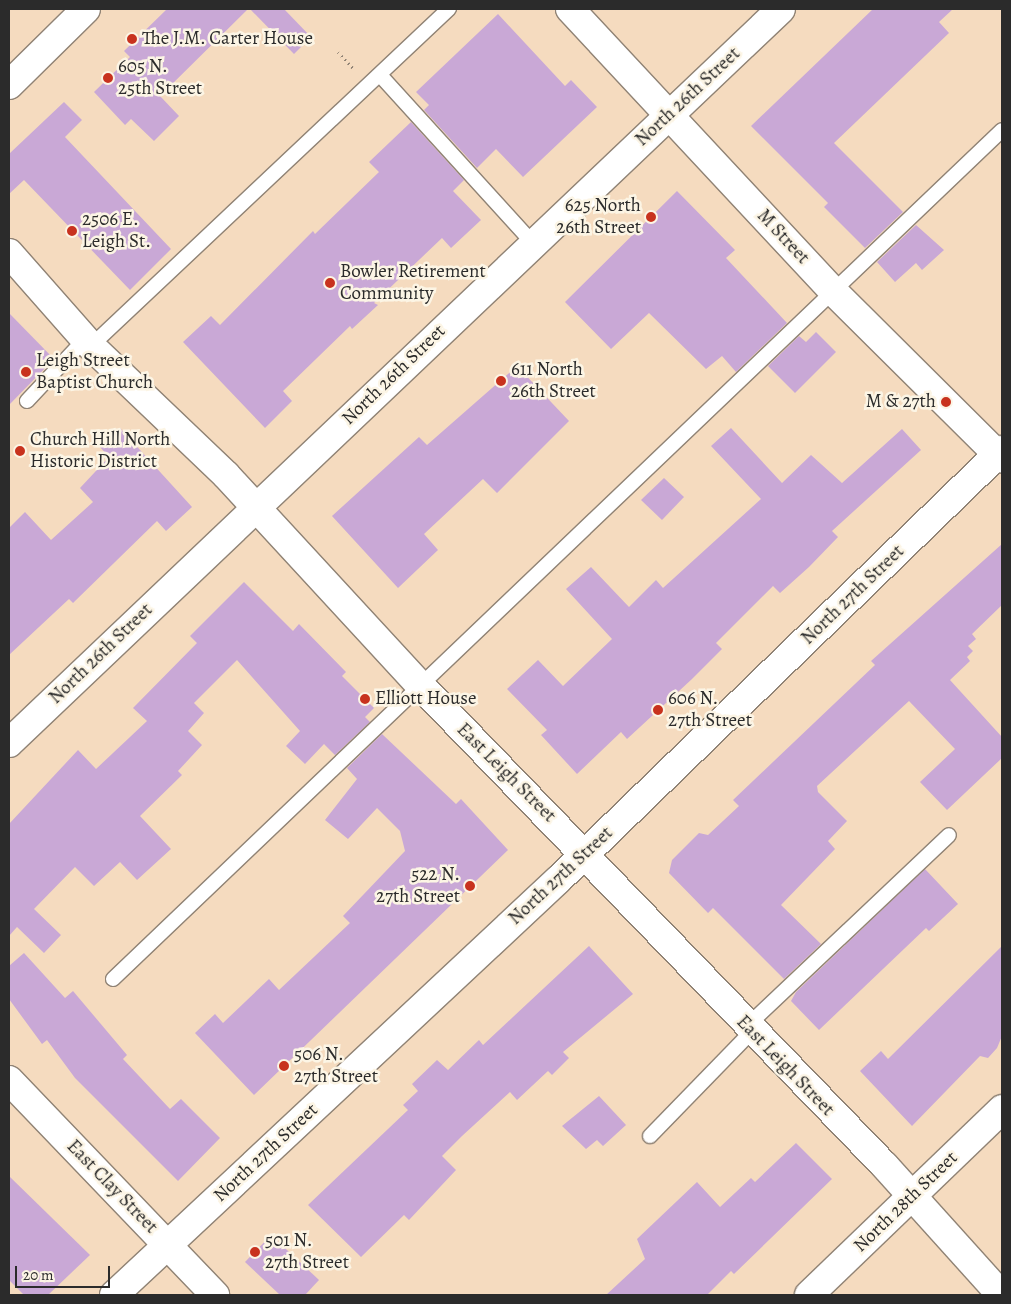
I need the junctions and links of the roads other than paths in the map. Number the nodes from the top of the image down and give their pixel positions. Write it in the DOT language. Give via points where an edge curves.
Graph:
graph roads {
  1 [pos="86,9"];
  2 [pos="449,9"];
  3 [pos="570,9"];
  4 [pos="781,9"];
  5 [pos="380,75"];
  6 [pos="9,85"];
  7 [pos="670,115"];
  8 [pos="1002,130"];
  9 [pos="533,243"];
  10 [pos="9,253"];
  11 [pos="835,293"];
  12 [pos="88,343"];
  13 [pos="27,401"];
  14 [pos="1001,454"];
  15 [pos="255,506"];
  16 [pos="420,685"];
  17 [pos="9,742"];
  18 [pos="949,835"];
  19 [pos="584,853"];
  20 [pos="113,979"];
  21 [pos="749,1029"];
  22 [pos="9,1080"];
  23 [pos="1002,1109"];
  24 [pos="650,1136"];
  25 [pos="913,1196"];
  26 [pos="167,1245"];
  27 [pos="114,1295"];
  28 [pos="215,1295"];
  29 [pos="809,1295"];
  30 [pos="1001,1295"];
  1 -- 6 [label="street"];
  2 -- 5 [label="lane"];
  3 -- 7 [label="street, M Street"];
  4 -- 7 [label="street, North 26th Street"];
  5 -- 9 [label="lane"];
  5 -- 12 [label="lane"];
  7 -- 9 [label="street, North 26th Street"];
  7 -- 11 [label="street, M Street"];
  8 -- 11 [label="lane"];
  9 -- 15 [label="street, North 26th Street"];
  10 -- 12 [label="street, East Leigh Street"];
  11 -- 14 [label="street, M Street"];
  11 -- 16 [label="lane"];
  12 -- 13 [label="lane"];
  12 -- 15 [label="street, East Leigh Street"];
  14 -- 19 [label="street, North 27th Street"];
  15 -- 16 [label="street, East Leigh Street"];
  15 -- 17 [label="street, North 26th Street"];
  16 -- 19 [label="street, East Leigh Street"];
  16 -- 20 [label="lane"];
  18 -- 21 [label="lane"];
  19 -- 21 [label="street, East Leigh Street"];
  19 -- 26 [label="street, North 27th Street"];
  21 -- 24 [label="lane"];
  21 -- 25 [label="street, East Leigh Street"];
  22 -- 26 [label="street, East Clay Street"];
  23 -- 25 [label="street, North 28th Street"];
  25 -- 29 [label="street, North 28th Street"];
  25 -- 30 [label="street, East Leigh Street"];
  26 -- 27 [label="street, North 27th Street"];
  26 -- 28 [label="street, East Clay Street"];
}
